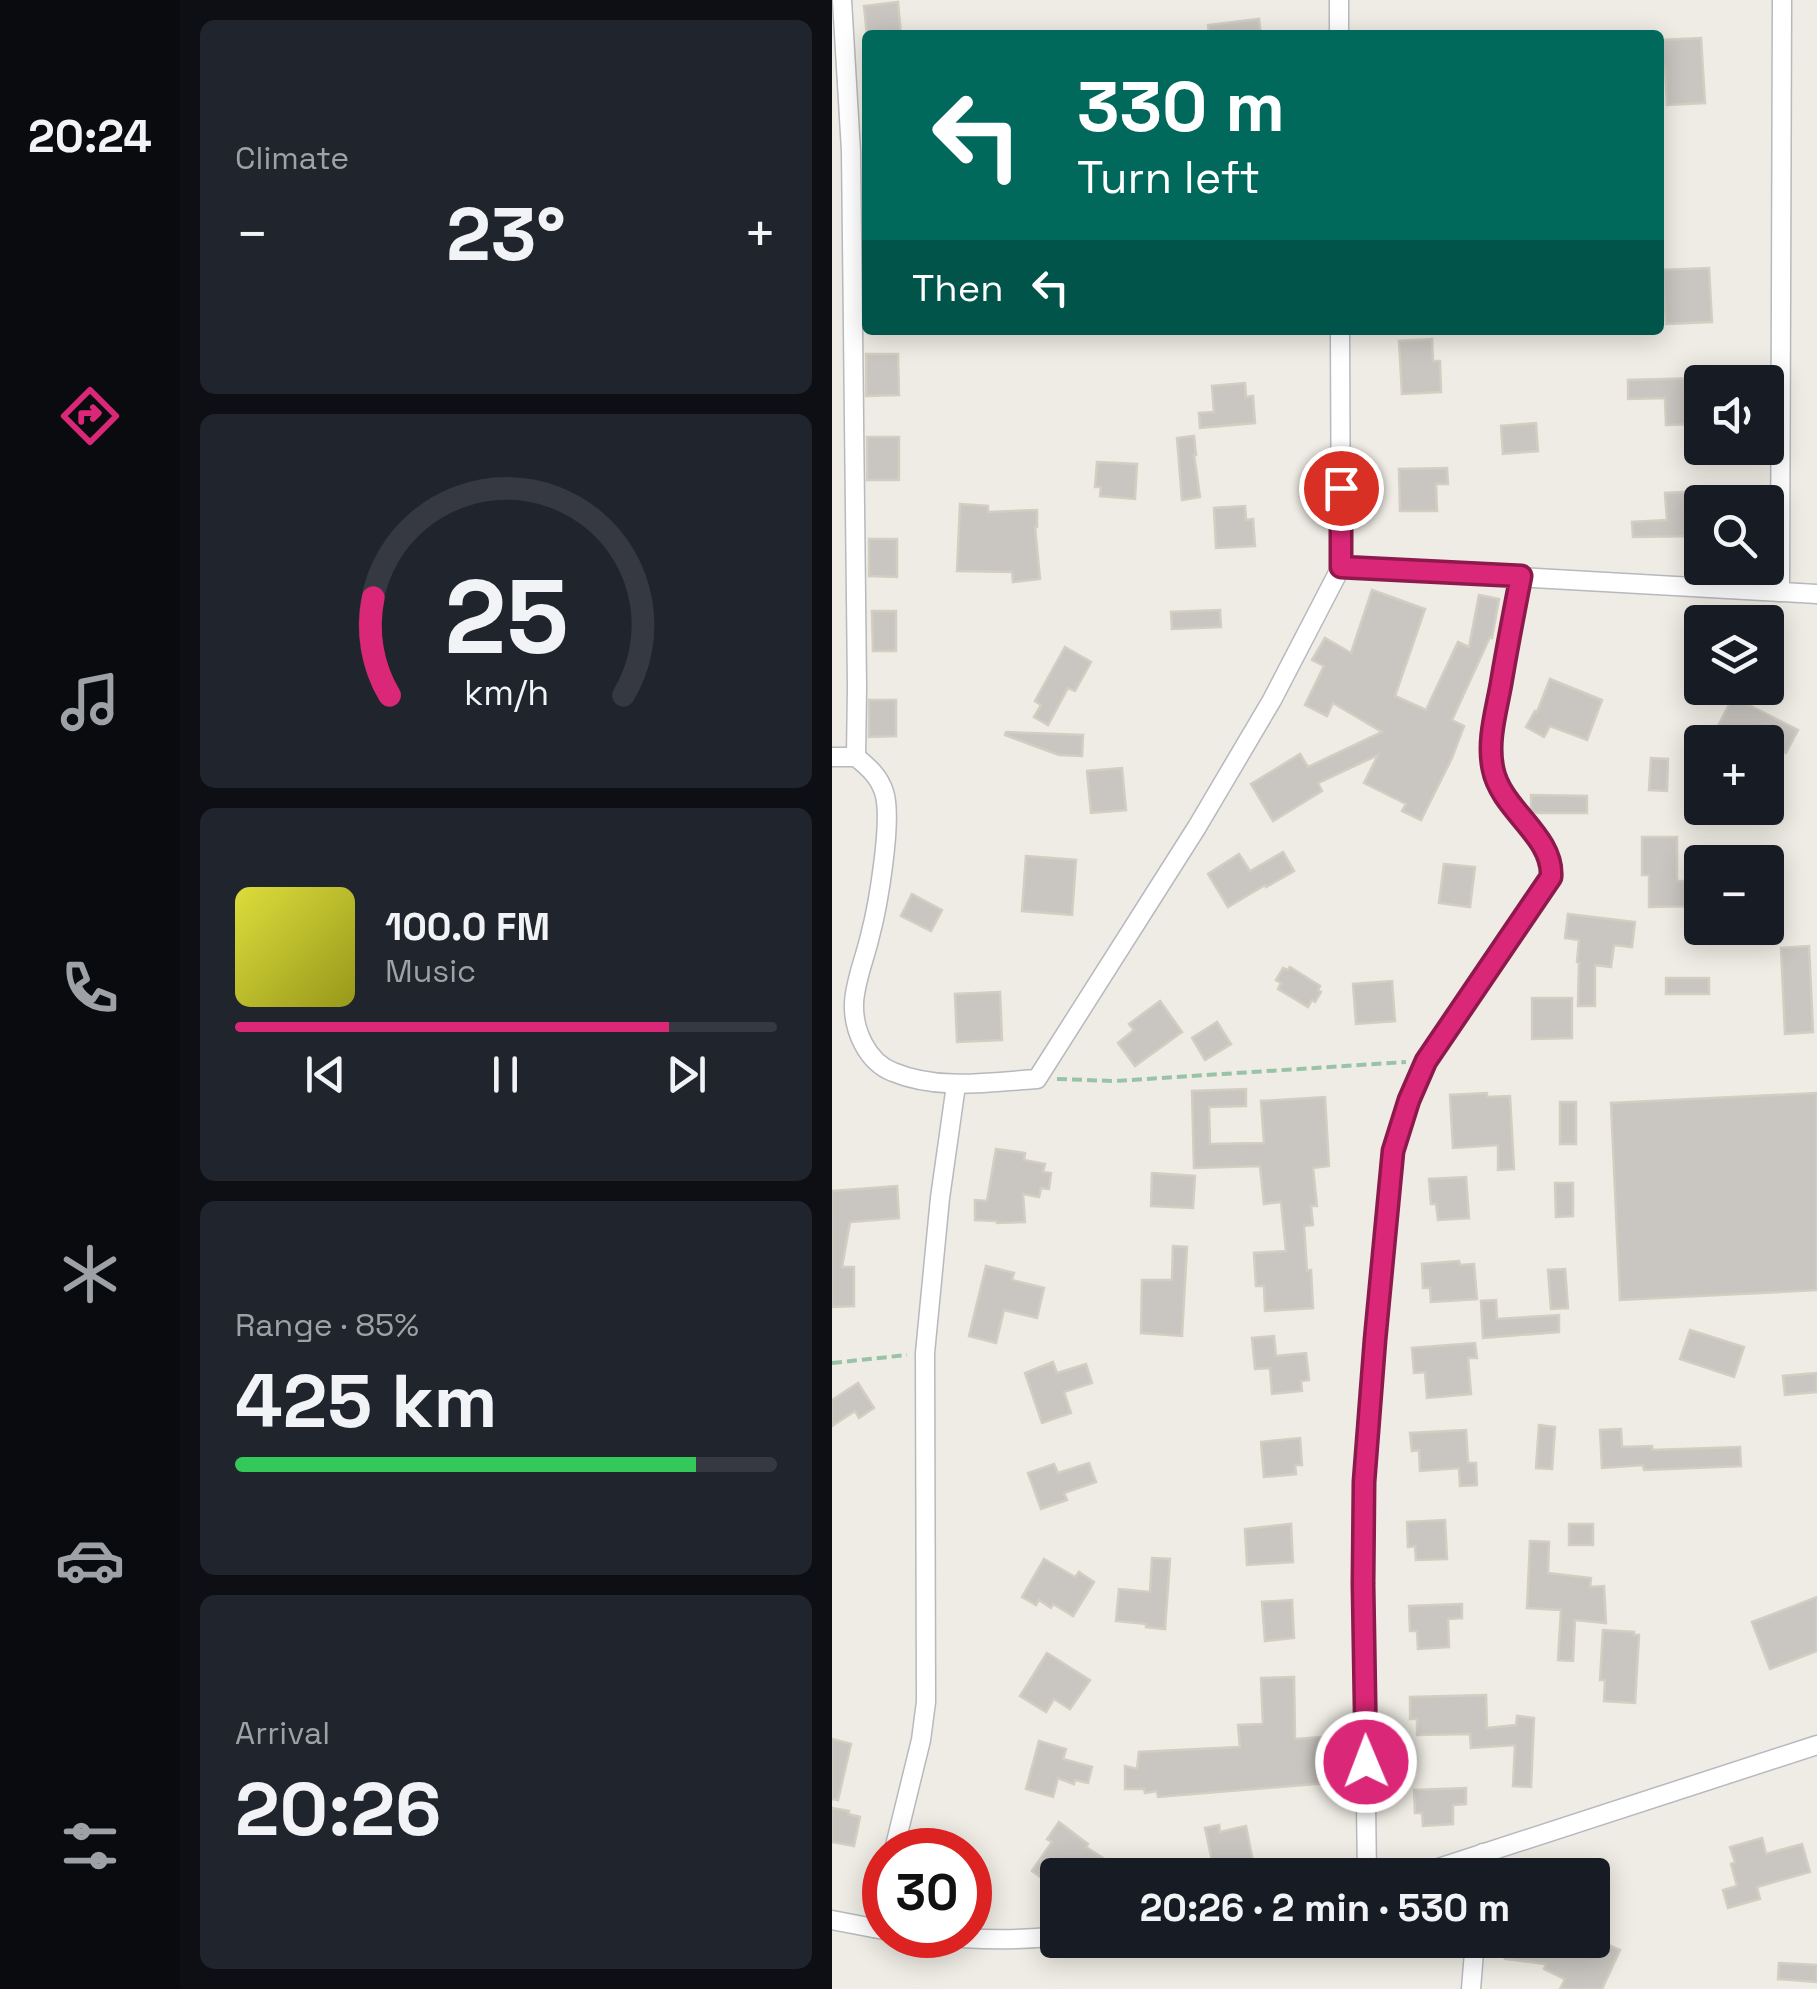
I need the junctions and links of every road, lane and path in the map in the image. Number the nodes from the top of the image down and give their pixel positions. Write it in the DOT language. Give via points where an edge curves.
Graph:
graph roads {
  1 [pos="842,0"];
  2 [pos="1339,0"];
  3 [pos="1782,0"];
  4 [pos="1339,30"];
  5 [pos="1340,335"];
  6 [pos="1341,567"];
  7 [pos="1521,576"];
  8 [pos="1780,592"];
  9 [pos="1816,594"];
  10 [pos="832,757"];
  11 [pos="856,757"];
  12 [pos="1426,1061"];
  13 [pos="1037,1079"];
  14 [pos="956,1084"];
  15 [pos="924,1353"];
  16 [pos="832,1364"];
  17 [pos="1816,1745"];
  18 [pos="899,1828"];
  19 [pos="1483,1852"];
  20 [pos="1367,1858"];
  21 [pos="1466,1858"];
  22 [pos="1482,1858"];
  23 [pos="832,1920"];
  24 [pos="862,1926"];
  25 [pos="1040,1938"];
  26 [pos="992,1939"];
  27 [pos="1474,1958"];
  28 [pos="1471,1989"];
  1 -- 11 [label="street" via="851,151"];
  2 -- 4 [label="street"];
  3 -- 8 [label="street"];
  5 -- 6 [label="street"];
  6 -- 7 [label="street"];
  6 -- 13 [label="street" via="1263,716"];
  7 -- 8 [label="street"];
  7 -- 12 [label="street" via="1491,738 1493,770 1504,796 1548,852 1551,877"];
  8 -- 9 [label="street"];
  10 -- 11 [label="street"];
  11 -- 14 [label="street" via="886,795 885,851 854,998 859,1031 875,1060 891,1072"];
  12 -- 13 [label="path" via="1115,1081"];
  12 -- 20 [label="street" via="1393,1151 1367,1446"];
  13 -- 14 [label="street"];
  14 -- 15 [label="street"];
  15 -- 16 [label="path"];
  15 -- 18 [label="street" via="926,1702"];
  17 -- 19 [label="street"];
  19 -- 21 [label="street"];
  19 -- 22 [label="street"];
  23 -- 24 [label="street"];
  25 -- 26 [label="street"];
  27 -- 28 [label="street"];
}
